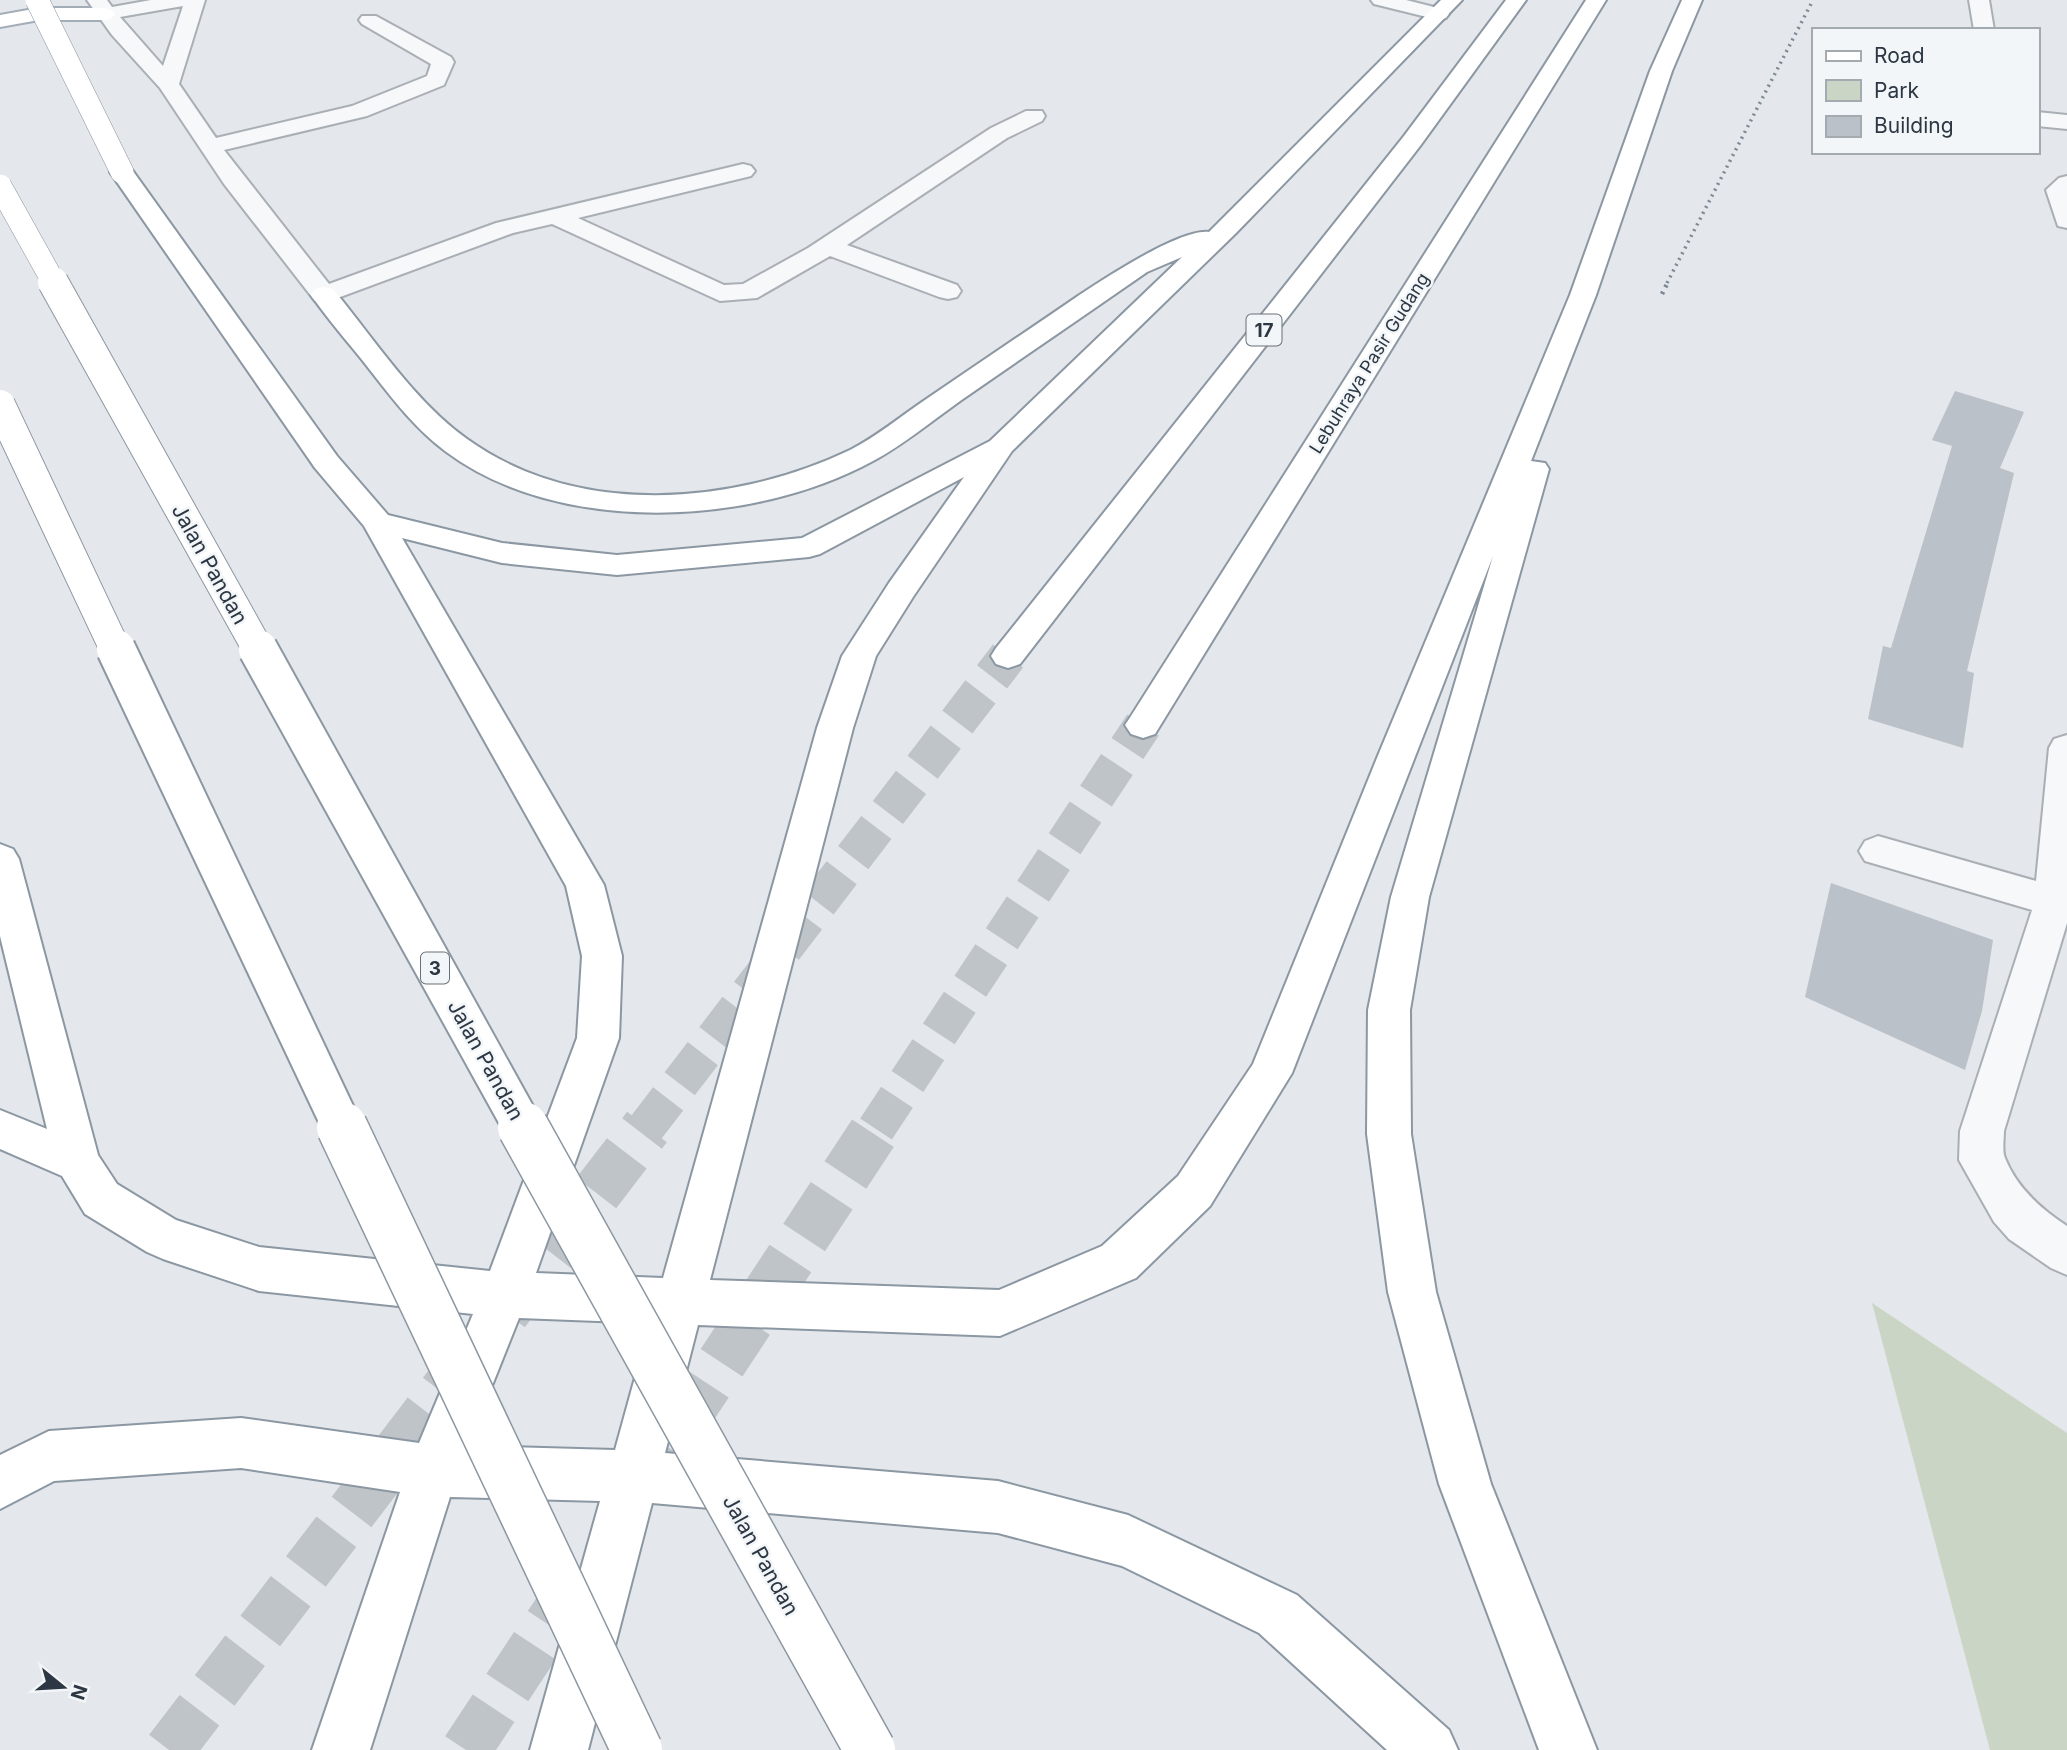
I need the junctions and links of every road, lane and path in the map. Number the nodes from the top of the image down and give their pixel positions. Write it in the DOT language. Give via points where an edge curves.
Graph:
graph roads {
  1 [pos="26,0"];
  2 [pos="37,0"];
  3 [pos="185,0"];
  4 [pos="195,0"];
  5 [pos="1381,0"];
  6 [pos="1516,0"];
  7 [pos="1595,0"];
  8 [pos="1692,0"];
  9 [pos="1979,0"];
  10 [pos="0,6"];
  11 [pos="1446,7"];
  12 [pos="107,15"];
  13 [pos="369,20"];
  14 [pos="0,21"];
  15 [pos="186,25"];
  16 [pos="1984,28"];
  17 [pos="168,84"];
  18 [pos="1034,116"];
  19 [pos="2039,119"];
  20 [pos="2067,122"];
  21 [pos="211,146"];
  22 [pos="743,171"];
  23 [pos="2067,183"];
  24 [pos="0,186"];
  25 [pos="554,216"];
  26 [pos="2067,221"];
  27 [pos="1227,228"];
  28 [pos="828,246"];
  29 [pos="948,291"];
  30 [pos="324,295"];
  31 [pos="1583,295"];
  32 [pos="0,405"];
  33 [pos="1002,445"];
  34 [pos="377,522"];
  35 [pos="1008,656"];
  36 [pos="1143,725"];
  37 [pos="2067,748"];
  38 [pos="1878,851"];
  39 [pos="0,859"];
  40 [pos="2054,901"];
  41 [pos="0,1129"];
  42 [pos="78,1162"];
  43 [pos="2067,1253"];
  44 [pos="505,1295"];
  45 [pos="681,1299"];
  46 [pos="433,1471"];
  47 [pos="633,1476"];
  48 [pos="0,1483"];
  49 [pos="341,1750"];
  50 [pos="559,1750"];
  51 [pos="637,1750"];
  52 [pos="870,1750"];
  53 [pos="1429,1750"];
  54 [pos="1568,1750"];
  1 -- 10 [label="main road"];
  2 -- 34 [label="main road, bridge" via="122,172 326,462"];
  3 -- 12 [label="street"];
  4 -- 15 [label="street"];
  5 -- 11 [label="street"];
  6 -- 35 [label="main road, 17" via="1412,141"];
  7 -- 36 [label="main road, Lebuhraya Pasir Gudang"];
  8 -- 31 [label="main road" via="1661,71"];
  9 -- 16 [label="street"];
  11 -- 27 [label="main road"];
  12 -- 14 [label="main road" via="39,15"];
  12 -- 15 [label="street" via="155,35"];
  12 -- 17 [label="street"];
  13 -- 21 [label="street" via="443,62 436,80 359,111"];
  15 -- 17 [label="street"];
  17 -- 21 [label="street"];
  18 -- 28 [label="street" via="999,132"];
  19 -- 20 [label="street"];
  21 -- 30 [label="street"];
  22 -- 25 [label="street"];
  23 -- 26 [label="street" via="2058,190"];
  24 -- 52 [label="main road, Jalan Pandan / 3, bridge"];
  25 -- 28 [label="street" via="720,293 748,292"];
  25 -- 30 [label="street" via="505,229"];
  27 -- 30 [label="main road" via="1138,267 863,455 809,478 751,494 683,503 620,504 561,494 509,477 456,445 419,413"];
  27 -- 33 [label="main road"];
  28 -- 29 [label="street"];
  31 -- 45 [label="main road" via="1271,1073 1194,1191 1119,1262 1000,1313"];
  31 -- 54 [label="main road" via="1410,897 1389,1010 1389,1134 1412,1292 1465,1484"];
  32 -- 51 [label="main road, bridge"];
  33 -- 34 [label="main road" via="808,547 617,565 502,553"];
  33 -- 45 [label="main road" via="859,656 835,728"];
  34 -- 44 [label="main road" via="585,885 602,957 598,1038"];
  37 -- 40 [label="street"];
  38 -- 40 [label="street"];
  39 -- 42 [label="main road"];
  40 -- 43 [label="street" via="1982,1131 1981,1160 2025,1224"];
  41 -- 42 [label="main road"];
  42 -- 44 [label="main road" via="101,1199 163,1237 259,1269"];
  44 -- 45 [label="main road"];
  44 -- 46 [label="main road"];
  45 -- 47 [label="main road"];
  46 -- 47 [label="main road"];
  46 -- 48 [label="main road" via="240,1443 49,1456"];
  46 -- 49 [label="main road"];
  47 -- 50 [label="main road"];
  47 -- 53 [label="main road" via="998,1507 1128,1541 1278,1614"];
}
